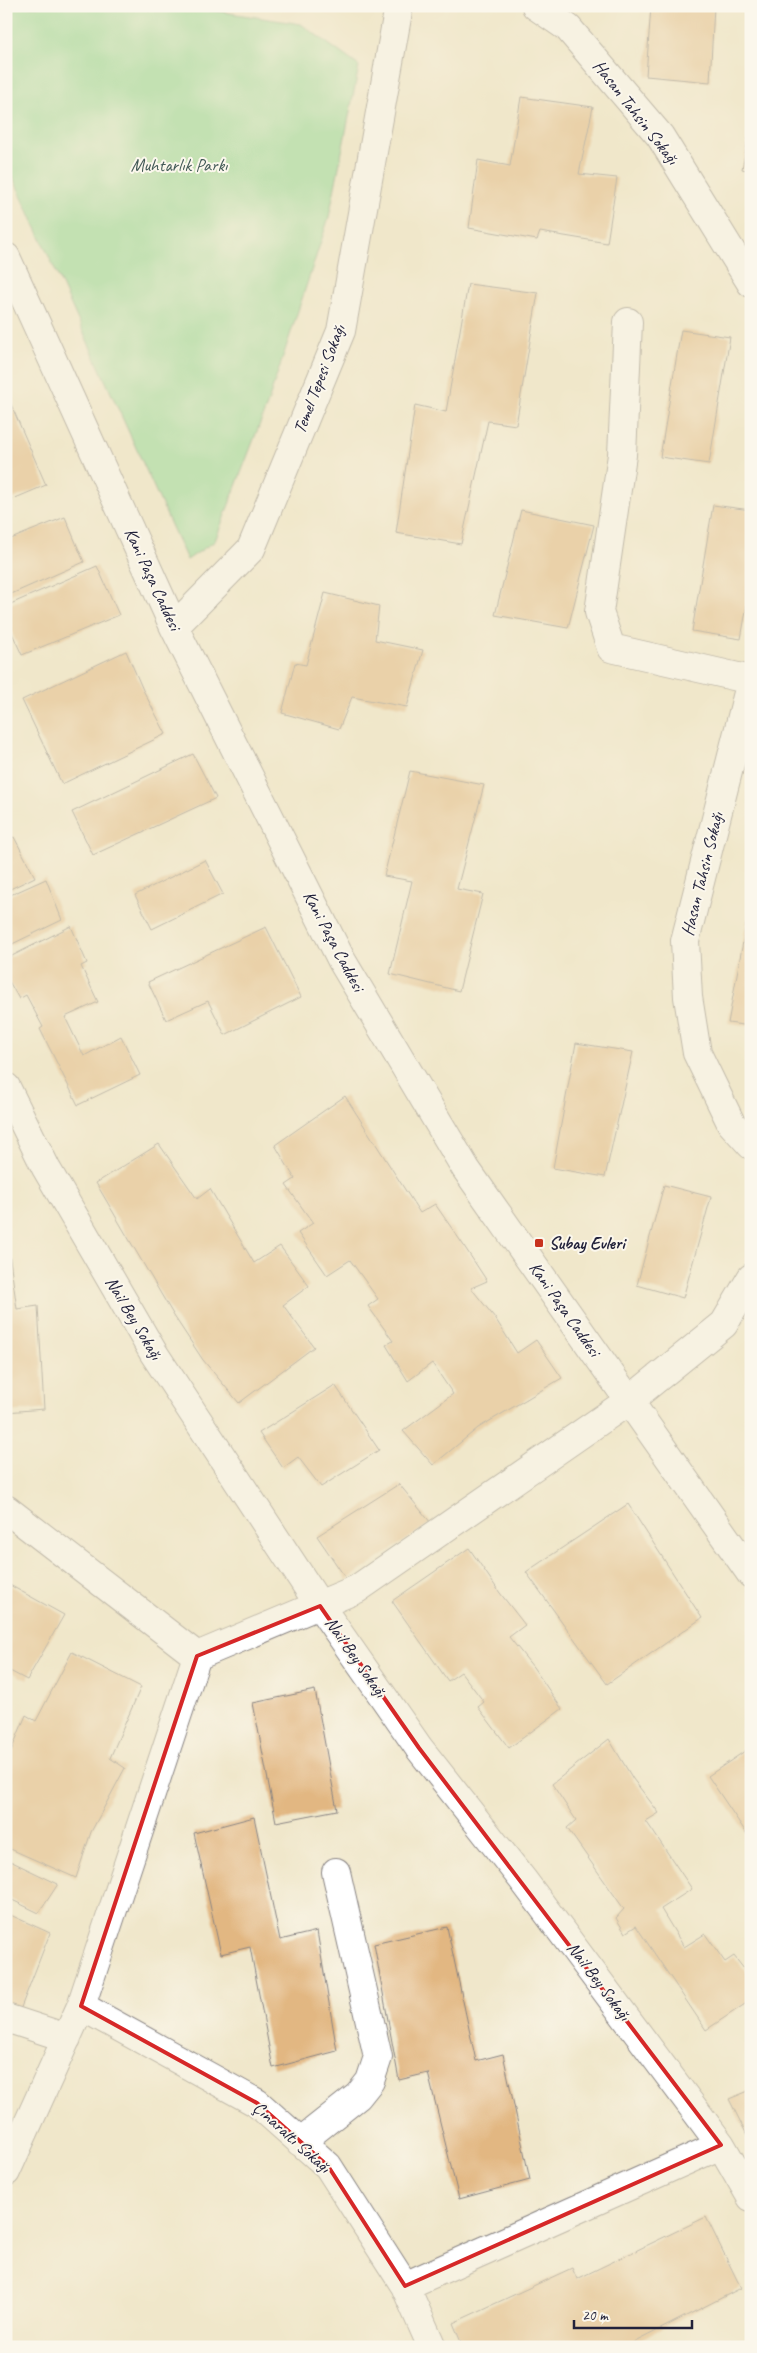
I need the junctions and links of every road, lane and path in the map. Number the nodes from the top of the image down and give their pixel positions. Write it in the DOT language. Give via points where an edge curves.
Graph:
graph roads {
  1 [pos="399,6"];
  2 [pos="536,6"];
  3 [pos="6,257"];
  4 [pos="751,283"];
  5 [pos="628,322"];
  6 [pos="174,627"];
  7 [pos="751,681"];
  8 [pos="6,1087"];
  9 [pos="751,1145"];
  10 [pos="751,1278"];
  11 [pos="630,1400"];
  12 [pos="6,1509"];
  13 [pos="751,1574"];
  14 [pos="320,1606"];
  15 [pos="197,1656"];
  16 [pos="336,1872"];
  17 [pos="82,2006"];
  18 [pos="6,2018"];
  19 [pos="67,2038"];
  20 [pos="300,2142"];
  21 [pos="721,2144"];
  22 [pos="6,2172"];
  23 [pos="751,2197"];
  24 [pos="405,2286"];
  25 [pos="432,2347"];
  1 -- 6 [label="street, Temel Tepesi Sokağı" via="341,331 251,549"];
  2 -- 4 [label="street, Hasan Tahsin Sokağı" via="568,28 660,136"];
  3 -- 6 [label="street, Kani Paşa Caddesi"];
  5 -- 7 [label="street" via="622,455 599,612 611,648"];
  6 -- 11 [label="street, Kani Paşa Caddesi" via="342,961 466,1169"];
  7 -- 9 [label="street, Hasan Tahsin Sokağı" via="684,941 697,1053 731,1122"];
  8 -- 14 [label="street, Nail Bey Sokağı" via="46,1168 153,1352"];
  10 -- 11 [label="street" via="724,1324"];
  11 -- 13 [label="street, Kani Paşa Caddesi"];
  11 -- 14 [label="street" via="356,1589"];
  12 -- 15 [label="street"];
  14 -- 15 [label="street"];
  14 -- 21 [label="street, Nail Bey Sokağı" via="419,1748 523,1880"];
  15 -- 17 [label="street"];
  16 -- 20 [label="street" via="378,2057 370,2081 358,2096"];
  17 -- 19 [label="street"];
  17 -- 20 [label="street, Çınaraltı Sokağı" via="257,2103"];
  18 -- 19 [label="street"];
  19 -- 22 [label="street"];
  20 -- 24 [label="street, Çınaraltı Sokağı" via="328,2166"];
  21 -- 23 [label="street, Nail Bey Sokağı"];
  21 -- 24 [label="street"];
  24 -- 25 [label="street, Çınaraltı Sokağı"];
}
